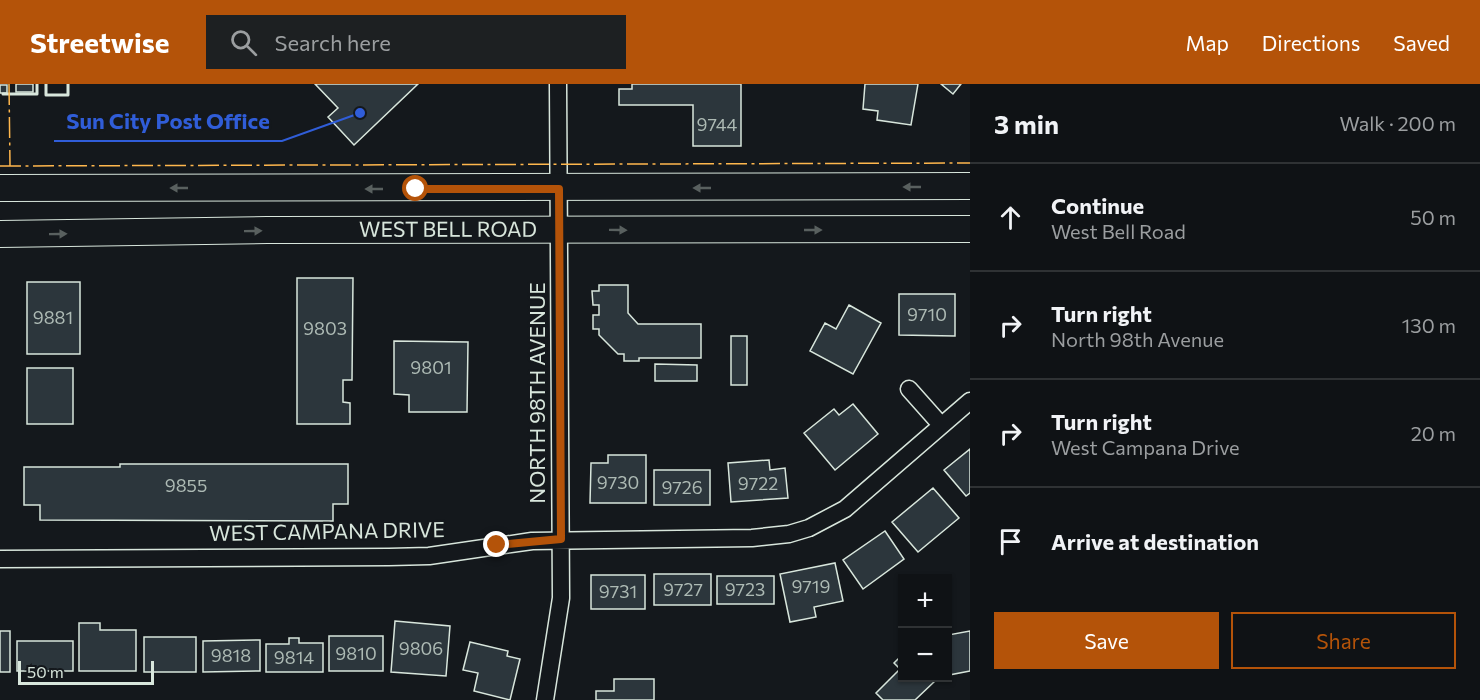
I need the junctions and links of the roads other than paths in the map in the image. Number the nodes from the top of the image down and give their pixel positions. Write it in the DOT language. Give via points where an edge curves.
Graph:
graph roads {
  1 [pos="558,84"];
  2 [pos="970,186"];
  3 [pos="0,188"];
  4 [pos="559,189"];
  5 [pos="970,229"];
  6 [pos="559,230"];
  7 [pos="0,234"];
  8 [pos="909,389"];
  9 [pos="970,401"];
  10 [pos="941,426"];
  11 [pos="561,539"];
  12 [pos="0,559"];
  13 [pos="545,700"];
  1 -- 4 [label="street, NORTH 98TH AVENUE"];
  2 -- 4 [label="main road, WEST BELL ROAD, one-way"];
  4 -- 3 [label="main road, WEST BELL ROAD, one-way"];
  4 -- 6 [label="street, NORTH 98TH AVENUE"];
  6 -- 5 [label="main road, WEST BELL ROAD, one-way"];
  7 -- 6 [label="main road, WEST BELL ROAD, one-way"];
  6 -- 11 [label="street, NORTH 98TH AVENUE"];
  8 -- 10 [label="street"];
  9 -- 10 [label="street, WEST CAMPANA DRIVE"];
  10 -- 11 [label="street, WEST CAMPANA DRIVE" via="862,496 809,528 752,538"];
  11 -- 12 [label="street, WEST CAMPANA DRIVE" via="429,556"];
  11 -- 13 [label="street, NORTH 98TH AVENUE" via="561,598"];
}
